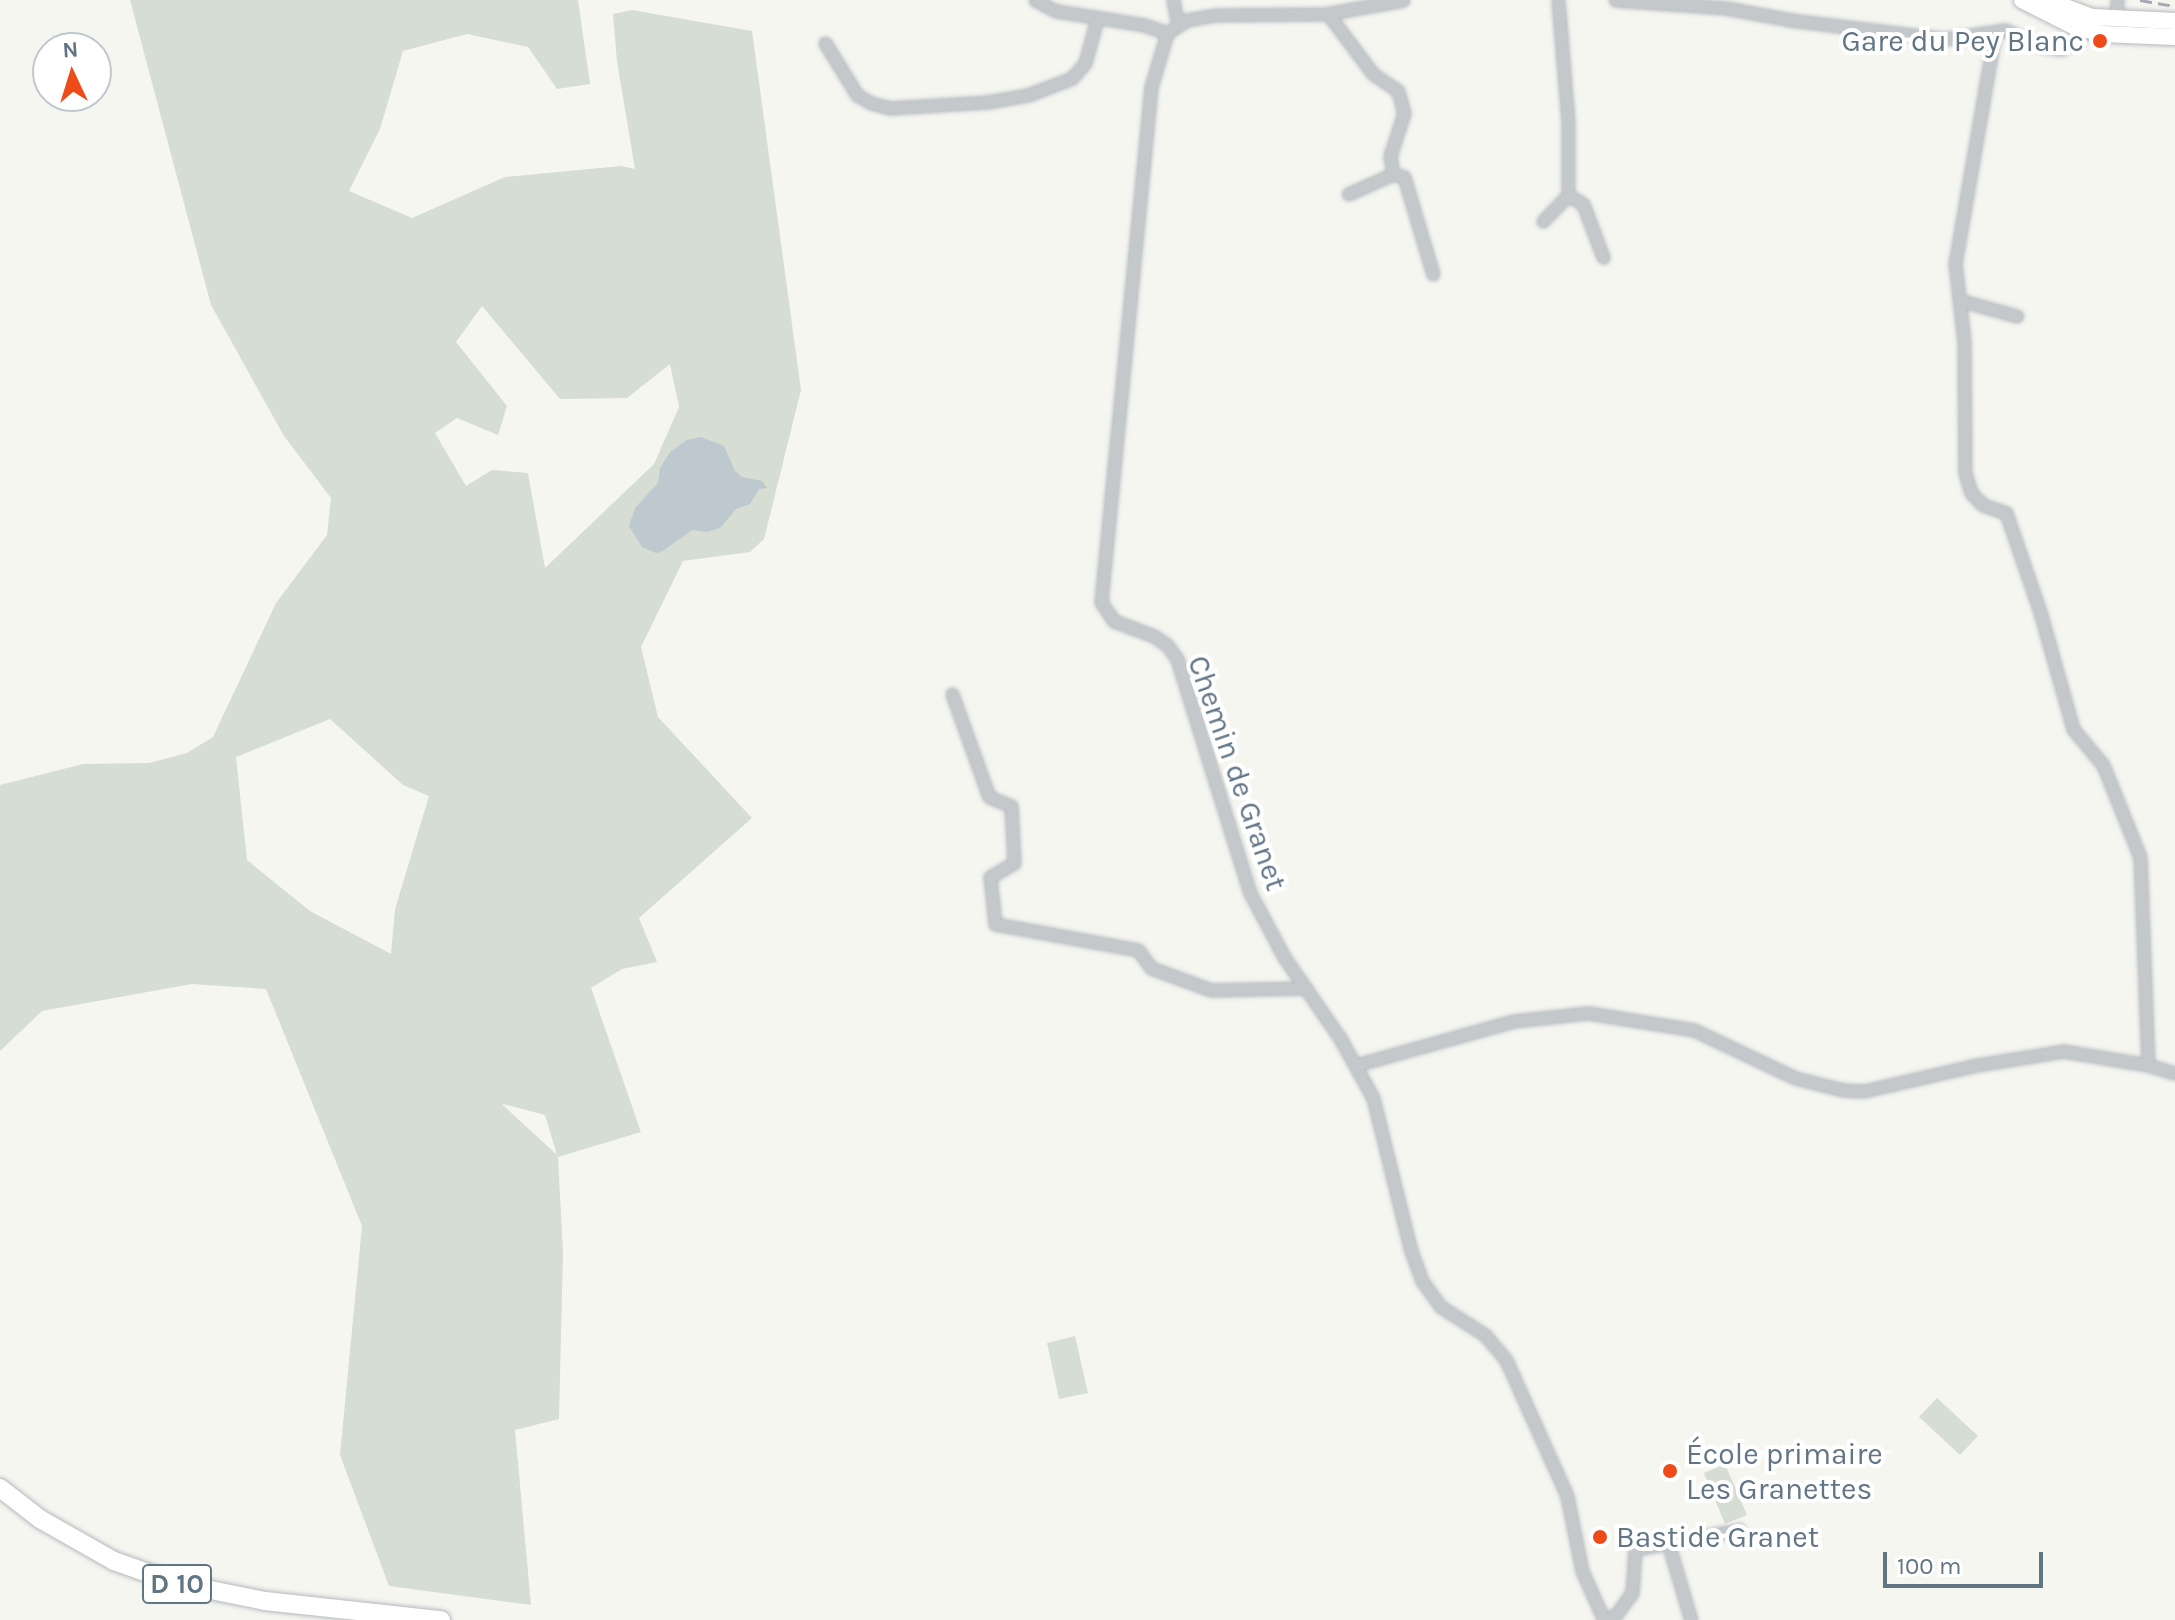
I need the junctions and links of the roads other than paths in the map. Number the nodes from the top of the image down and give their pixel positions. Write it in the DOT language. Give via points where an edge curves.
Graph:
graph roads {
  1 [pos="1035,0"];
  2 [pos="1173,0"];
  3 [pos="1403,0"];
  4 [pos="1558,0"];
  5 [pos="1615,0"];
  6 [pos="2022,0"];
  7 [pos="2047,0"];
  8 [pos="2117,0"];
  9 [pos="1382,2"];
  10 [pos="1328,14"];
  11 [pos="1097,19"];
  12 [pos="2117,19"];
  13 [pos="2175,21"];
  14 [pos="2088,23"];
  15 [pos="1178,25"];
  16 [pos="1995,32"];
  17 [pos="1167,33"];
  18 [pos="2119,37"];
  19 [pos="2175,37"];
  20 [pos="825,43"];
  21 [pos="1393,174"];
  22 [pos="1348,194"];
  23 [pos="1568,195"];
  24 [pos="1543,221"];
  25 [pos="1603,257"];
  26 [pos="1433,274"];
  27 [pos="1959,300"];
  28 [pos="2017,316"];
  29 [pos="952,694"];
  30 [pos="1306,988"];
  31 [pos="1356,1065"];
  32 [pos="2148,1065"];
  33 [pos="2175,1073"];
  34 [pos="0,1488"];
  35 [pos="1739,1530"];
  36 [pos="1668,1543"];
  37 [pos="441,1620"];
  38 [pos="1604,1620"];
  39 [pos="1691,1620"];
  1 -- 11 [label="street" via="1056,11"];
  2 -- 15 [label="street"];
  3 -- 9 [label="street"];
  4 -- 23 [label="street"];
  5 -- 16 [label="street" via="1726,8 1945,39"];
  6 -- 14 [label="street"];
  7 -- 14 [label="street"];
  8 -- 12 [label="street"];
  9 -- 10 [label="street"];
  10 -- 15 [label="street" via="1215,15"];
  10 -- 21 [label="street" via="1373,74 1398,91 1404,113 1390,156"];
  11 -- 17 [label="street"];
  11 -- 20 [label="street" via="1085,63 1072,78 1028,95 988,102 890,108 871,103 857,95"];
  12 -- 13 [label="street"];
  12 -- 14 [label="street"];
  12 -- 18 [label="street"];
  14 -- 16 [label="street" via="2069,47 2061,49 2014,32"];
  14 -- 18 [label="street"];
  15 -- 17 [label="street"];
  16 -- 27 [label="street" via="1955,263"];
  17 -- 30 [label="street, Chemin de Granet" via="1151,87 1101,602 1114,621 1154,636 1177,659 1250,893"];
  18 -- 19 [label="street"];
  21 -- 22 [label="street"];
  21 -- 26 [label="street" via="1404,177"];
  23 -- 24 [label="street"];
  23 -- 25 [label="street" via="1583,204"];
  27 -- 28 [label="street"];
  27 -- 32 [label="street" via="1965,473 1971,493 1983,505 2006,513 2073,729 2103,765 2140,857"];
  29 -- 30 [label="street" via="989,797 1011,806 1014,863 990,877 995,924 1138,950 1151,968 1211,990"];
  30 -- 31 [label="street, Chemin de Granet"];
  31 -- 32 [label="street" via="1514,1021 1588,1013 1694,1030 1795,1078 1843,1090 1864,1091 2063,1051"];
  31 -- 38 [label="street, Chemin de Granet" via="1380,1116 1422,1281 1441,1307 1485,1335 1506,1360 1567,1496 1582,1571"];
  32 -- 33 [label="street"];
  34 -- 37 [label="main road, D 10" via="40,1519 114,1561 176,1583 265,1601"];
  35 -- 36 [label="street"];
  36 -- 38 [label="street" via="1635,1549 1632,1593 1615,1616"];
  36 -- 39 [label="street"];
}
